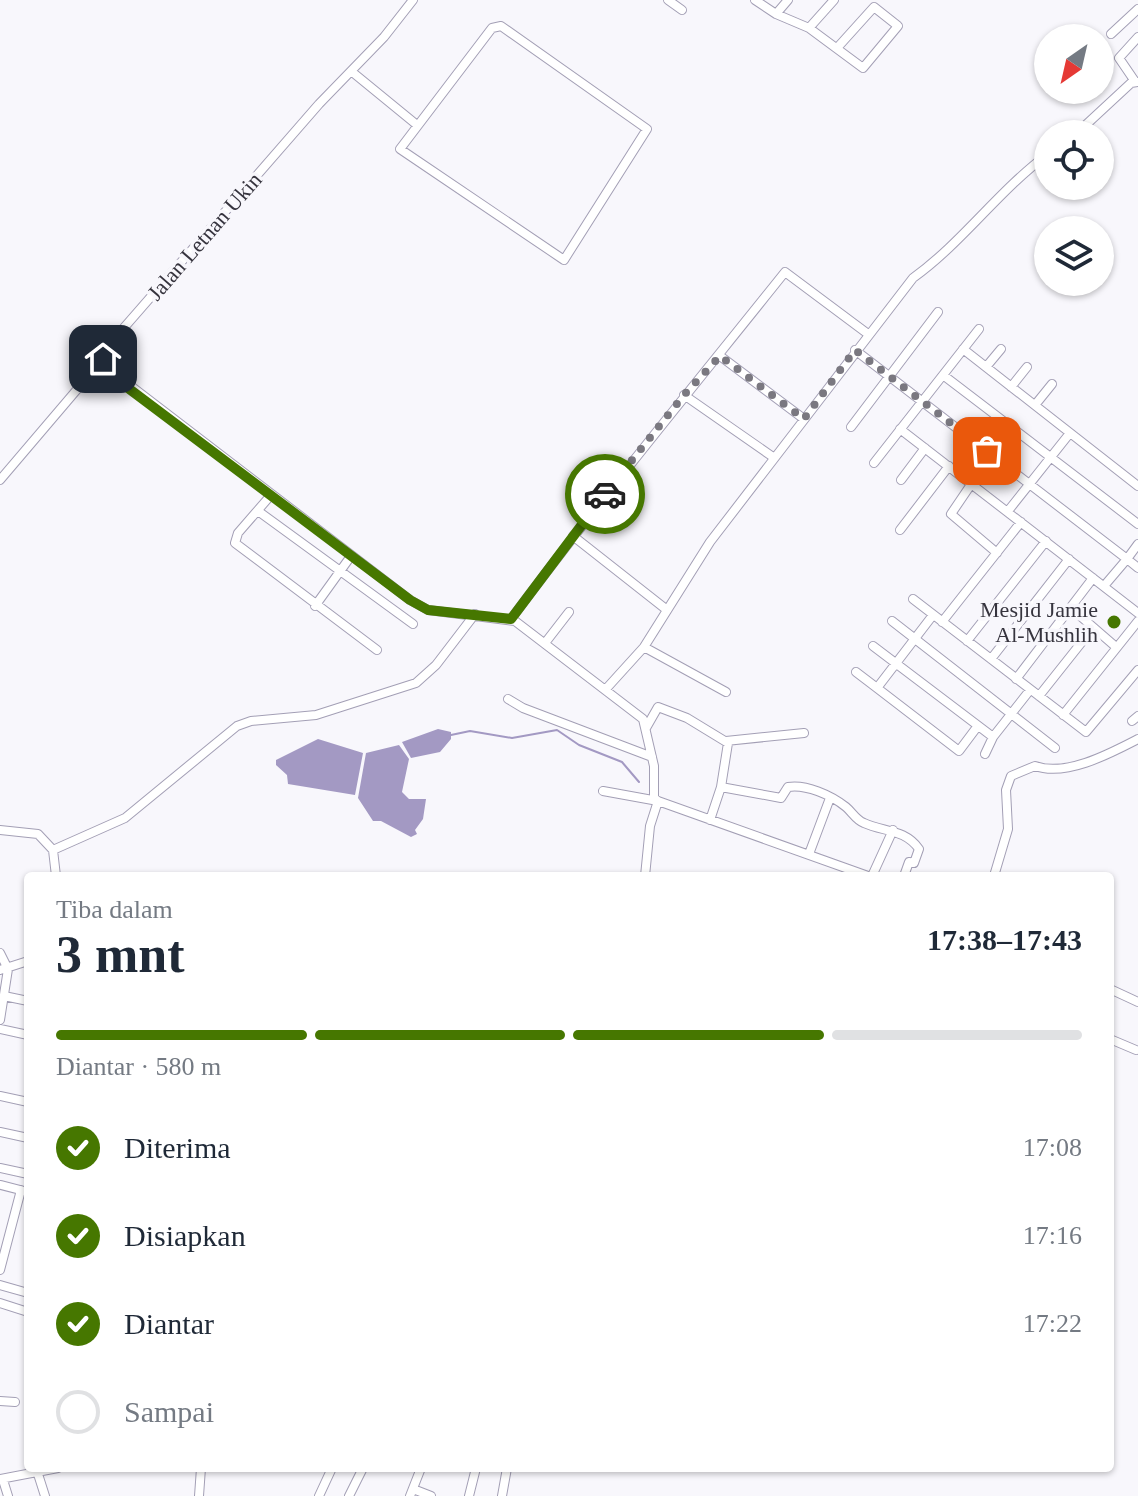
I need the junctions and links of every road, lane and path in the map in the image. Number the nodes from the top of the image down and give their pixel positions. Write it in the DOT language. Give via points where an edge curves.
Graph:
graph roads {
  1 [pos="413,0"];
  2 [pos="668,0"];
  3 [pos="755,0"];
  4 [pos="788,0"];
  5 [pos="834,0"];
  6 [pos="1138,9"];
  7 [pos="682,10"];
  8 [pos="776,14"];
  9 [pos="809,28"];
  10 [pos="1114,31"];
  11 [pos="1138,37"];
  12 [pos="837,48"];
  13 [pos="351,71"];
  14 [pos="1136,81"];
  15 [pos="1092,120"];
  16 [pos="417,125"];
  17 [pos="1034,165"];
  18 [pos="938,312"];
  19 [pos="979,329"];
  20 [pos="868,334"];
  21 [pos="963,349"];
  22 [pos="1001,349"];
  23 [pos="855,350"];
  24 [pos="720,356"];
  25 [pos="103,359"];
  26 [pos="986,367"];
  27 [pos="1027,367"];
  28 [pos="943,375"];
  29 [pos="891,376"];
  30 [pos="1052,384"];
  31 [pos="1011,387"];
  32 [pos="684,395"];
  33 [pos="922,401"];
  34 [pos="1035,405"];
  35 [pos="804,419"];
  36 [pos="851,427"];
  37 [pos="900,429"];
  38 [pos="1070,433"];
  39 [pos="925,448"];
  40 [pos="773,457"];
  41 [pos="1051,458"];
  42 [pos="874,463"];
  43 [pos="949,466"];
  44 [pos="0,480"];
  45 [pos="901,480"];
  46 [pos="972,483"];
  47 [pos="1030,485"];
  48 [pos="1138,486"];
  49 [pos="271,495"];
  50 [pos="258,511"];
  51 [pos="1008,511"];
  52 [pos="1021,522"];
  53 [pos="1138,524"];
  54 [pos="900,530"];
  55 [pos="573,536"];
  56 [pos="1046,541"];
  57 [pos="1138,544"];
  58 [pos="997,553"];
  59 [pos="351,556"];
  60 [pos="1069,559"];
  61 [pos="1127,559"];
  62 [pos="1138,568"];
  63 [pos="341,571"];
  64 [pos="1093,578"];
  65 [pos="1104,586"];
  66 [pos="913,599"];
  67 [pos="315,606"];
  68 [pos="1071,608"];
  69 [pos="667,610"];
  70 [pos="569,612"];
  71 [pos="1138,613"];
  72 [pos="475,614"];
  73 [pos="933,615"];
  74 [pos="511,619"];
  75 [pos="892,621"];
  76 [pos="1138,621"];
  77 [pos="942,622"];
  78 [pos="413,624"];
  79 [pos="1093,628"];
  80 [pos="915,639"];
  81 [pos="967,641"];
  82 [pos="545,643"];
  83 [pos="873,646"];
  84 [pos="644,647"];
  85 [pos="1116,647"];
  86 [pos="377,650"];
  87 [pos="991,659"];
  88 [pos="896,664"];
  89 [pos="1138,670"];
  90 [pos="856,672"];
  91 [pos="1016,679"];
  92 [pos="877,688"];
  93 [pos="605,690"];
  94 [pos="1030,690"];
  95 [pos="726,692"];
  96 [pos="1039,696"];
  97 [pos="508,699"];
  98 [pos="1012,714"];
  99 [pos="1063,715"];
  100 [pos="977,727"];
  101 [pos="646,728"];
  102 [pos="804,733"];
  103 [pos="993,737"];
  104 [pos="1138,739"];
  105 [pos="726,741"];
  106 [pos="1055,748"];
  107 [pos="985,754"];
  108 [pos="652,757"];
  109 [pos="721,787"];
  110 [pos="603,791"];
  111 [pos="830,798"];
  112 [pos="658,801"];
  113 [pos="710,820"];
  114 [pos="0,830"];
  115 [pos="893,830"];
  116 [pos="53,850"];
  117 [pos="809,854"];
  118 [pos="56,872"];
  119 [pos="645,872"];
  120 [pos="859,872"];
  121 [pos="872,872"];
  122 [pos="905,872"];
  123 [pos="995,872"];
  124 [pos="0,953"];
  125 [pos="24,964"];
  126 [pos="4,969"];
  127 [pos="1114,991"];
  128 [pos="4,996"];
  129 [pos="24,1000"];
  130 [pos="1138,1002"];
  131 [pos="0,1020"];
  132 [pos="0,1029"];
  133 [pos="24,1034"];
  134 [pos="1114,1041"];
  135 [pos="1136,1050"];
  136 [pos="0,1096"];
  137 [pos="24,1101"];
  138 [pos="0,1132"];
  139 [pos="24,1137"];
  140 [pos="0,1168"];
  141 [pos="24,1173"];
  142 [pos="1,1185"];
  143 [pos="24,1191"];
  144 [pos="3,1245"];
  145 [pos="0,1270"];
  146 [pos="0,1285"];
  147 [pos="24,1292"];
  148 [pos="0,1303"];
  149 [pos="24,1311"];
  150 [pos="0,1401"];
  151 [pos="15,1402"];
  152 [pos="45,1472"];
  153 [pos="201,1472"];
  154 [pos="330,1472"];
  155 [pos="361,1472"];
  156 [pos="420,1472"];
  157 [pos="475,1472"];
  158 [pos="506,1472"];
  159 [pos="38,1474"];
  160 [pos="1,1479"];
  161 [pos="412,1492"];
  162 [pos="322,1493"];
  163 [pos="8,1496"];
  164 [pos="45,1496"];
  165 [pos="199,1496"];
  166 [pos="349,1496"];
  167 [pos="431,1496"];
  168 [pos="469,1496"];
  169 [pos="502,1496"];
  1 -- 13 [label="street, Jalan Letnan Ukin"];
  2 -- 7 [label="street"];
  3 -- 8 [label="street"];
  4 -- 8 [label="street"];
  5 -- 9 [label="street"];
  6 -- 10 [label="street"];
  8 -- 9 [label="street"];
  9 -- 12 [label="street"];
  11 -- 14 [label="street" via="1119,58"];
  12 -- 12 [label="street" via="863,68 898,26 874,7"];
  13 -- 16 [label="street"];
  13 -- 25 [label="street, Jalan Letnan Ukin" via="108,346"];
  14 -- 15 [label="street"];
  16 -- 16 [label="street" via="400,149 564,260 647,129 501,26 492,28"];
  17 -- 20 [label="street" via="913,278"];
  18 -- 29 [label="street"];
  19 -- 21 [label="street"];
  20 -- 23 [label="street"];
  20 -- 24 [label="street" via="785,272"];
  21 -- 26 [label="street"];
  21 -- 28 [label="street"];
  22 -- 26 [label="street"];
  23 -- 29 [label="street"];
  23 -- 35 [label="street"];
  24 -- 32 [label="street"];
  24 -- 35 [label="street"];
  25 -- 44 [label="street, Jalan Letnan Ukin"];
  25 -- 49 [label="street" via="112,376"];
  26 -- 31 [label="street"];
  27 -- 31 [label="street"];
  28 -- 33 [label="street"];
  28 -- 41 [label="street"];
  29 -- 33 [label="street"];
  29 -- 36 [label="street"];
  30 -- 34 [label="street"];
  31 -- 34 [label="street"];
  32 -- 40 [label="street"];
  32 -- 55 [label="street"];
  33 -- 37 [label="street"];
  33 -- 47 [label="street"];
  34 -- 38 [label="street"];
  35 -- 40 [label="street"];
  37 -- 39 [label="street"];
  37 -- 42 [label="street"];
  38 -- 41 [label="street"];
  38 -- 48 [label="street"];
  39 -- 43 [label="street"];
  39 -- 45 [label="street"];
  40 -- 69 [label="street"];
  41 -- 47 [label="street"];
  41 -- 53 [label="street"];
  43 -- 46 [label="street"];
  43 -- 54 [label="street"];
  46 -- 51 [label="street"];
  46 -- 58 [label="street" via="951,514"];
  47 -- 51 [label="street"];
  47 -- 61 [label="street"];
  49 -- 50 [label="street"];
  49 -- 59 [label="street"];
  50 -- 63 [label="street"];
  50 -- 67 [label="street" via="235,543"];
  51 -- 52 [label="street"];
  52 -- 56 [label="street"];
  52 -- 58 [label="street"];
  55 -- 69 [label="street"];
  55 -- 74 [label="street"];
  56 -- 60 [label="street"];
  56 -- 81 [label="street"];
  57 -- 61 [label="street"];
  58 -- 77 [label="street"];
  59 -- 63 [label="street"];
  59 -- 72 [label="street" via="425,608"];
  60 -- 64 [label="street"];
  60 -- 87 [label="street"];
  61 -- 62 [label="street"];
  61 -- 65 [label="street"];
  63 -- 67 [label="street"];
  63 -- 78 [label="street"];
  64 -- 65 [label="street"];
  64 -- 68 [label="street"];
  65 -- 71 [label="street"];
  66 -- 73 [label="street"];
  67 -- 86 [label="street"];
  68 -- 79 [label="street"];
  68 -- 91 [label="street"];
  69 -- 84 [label="street"];
  70 -- 82 [label="street"];
  72 -- 74 [label="street"];
  72 -- 116 [label="street" via="416,683 316,715 244,723 125,818"];
  73 -- 77 [label="street"];
  73 -- 80 [label="street"];
  74 -- 82 [label="street"];
  75 -- 80 [label="street"];
  76 -- 85 [label="street"];
  77 -- 81 [label="street"];
  79 -- 85 [label="street"];
  79 -- 96 [label="street"];
  80 -- 88 [label="street"];
  80 -- 98 [label="street"];
  81 -- 87 [label="street"];
  82 -- 93 [label="street"];
  83 -- 88 [label="street"];
  84 -- 93 [label="street"];
  84 -- 95 [label="street"];
  85 -- 99 [label="street"];
  87 -- 91 [label="street"];
  88 -- 92 [label="street"];
  88 -- 100 [label="street"];
  89 -- 99 [label="street" via="1090,731"];
  90 -- 92 [label="street"];
  91 -- 94 [label="street"];
  92 -- 100 [label="street" via="959,751"];
  93 -- 101 [label="street" via="643,719"];
  94 -- 96 [label="street"];
  94 -- 98 [label="street"];
  96 -- 99 [label="street"];
  97 -- 108 [label="street"];
  98 -- 103 [label="street"];
  98 -- 106 [label="street"];
  100 -- 103 [label="street"];
  101 -- 105 [label="street" via="658,707"];
  101 -- 108 [label="street"];
  102 -- 105 [label="street"];
  103 -- 107 [label="street"];
  104 -- 123 [label="street" via="1064,768 1045,771 1037,766 1011,776 1006,790 1008,829"];
  105 -- 109 [label="street"];
  108 -- 112 [label="street"];
  109 -- 111 [label="street" via="781,798 788,787 801,787"];
  109 -- 113 [label="street"];
  110 -- 112 [label="street"];
  111 -- 115 [label="street" via="859,822"];
  111 -- 117 [label="street"];
  112 -- 113 [label="street"];
  112 -- 119 [label="street"];
  113 -- 117 [label="street"];
  114 -- 116 [label="street" via="38,834"];
  115 -- 121 [label="street"];
  115 -- 122 [label="street" via="919,849"];
  116 -- 118 [label="street"];
  117 -- 120 [label="street"];
  124 -- 126 [label="street"];
  125 -- 126 [label="street"];
  126 -- 128 [label="street"];
  127 -- 130 [label="street"];
  128 -- 129 [label="street"];
  128 -- 131 [label="street"];
  132 -- 133 [label="street"];
  134 -- 135 [label="street"];
  136 -- 137 [label="street"];
  138 -- 139 [label="street"];
  140 -- 141 [label="street"];
  142 -- 143 [label="street"];
  143 -- 144 [label="street"];
  144 -- 145 [label="street"];
  146 -- 147 [label="street"];
  148 -- 149 [label="street"];
  150 -- 151 [label="street"];
  152 -- 159 [label="street"];
  153 -- 165 [label="street"];
  154 -- 162 [label="street"];
  155 -- 166 [label="street"];
  156 -- 161 [label="street"];
  157 -- 168 [label="street"];
  158 -- 169 [label="street"];
  159 -- 160 [label="street"];
  159 -- 164 [label="street"];
  160 -- 163 [label="street"];
  161 -- 167 [label="street"];
}
